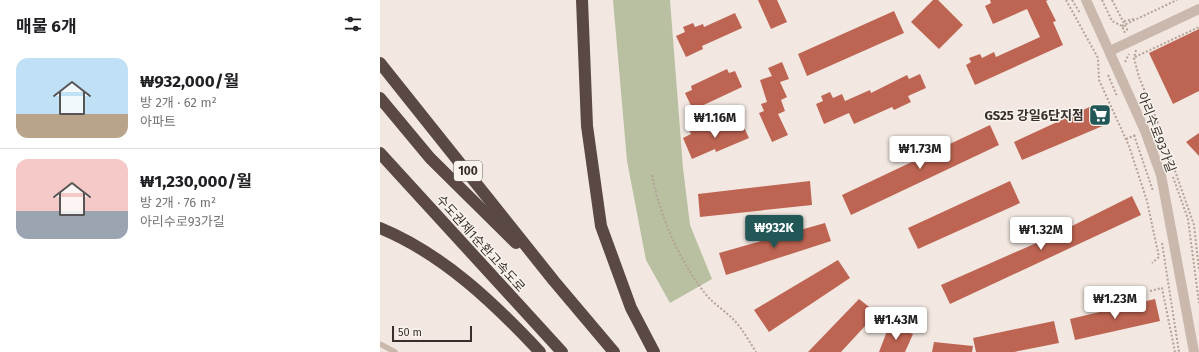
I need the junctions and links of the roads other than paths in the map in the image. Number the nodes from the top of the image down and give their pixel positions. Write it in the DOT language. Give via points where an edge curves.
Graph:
graph roads {
  1 [pos="582,0"];
  2 [pos="1086,0"];
  3 [pos="1199,9"];
  4 [pos="1110,50"];
  5 [pos="380,63"];
  6 [pos="380,98"];
  7 [pos="380,153"];
  8 [pos="380,228"];
  9 [pos="380,234"];
  10 [pos="402,238"];
  11 [pos="554,281"];
  12 [pos="380,344"];
  13 [pos="395,352"];
  14 [pos="540,352"];
  15 [pos="562,352"];
  16 [pos="614,352"];
  17 [pos="654,352"];
  18 [pos="1194,352"];
  1 -- 17 [label="highway" via="587,126 601,226 631,308"];
  2 -- 4 [label="street, 아리수로93가길"];
  3 -- 4 [label="street"];
  4 -- 18 [label="street, 아리수로93가길" via="1161,175"];
  5 -- 11 [label="highway, 수도권제1순환고속도로 / 100"];
  6 -- 11 [label="highway, 수도권제1순환고속도로 / 100" via="430,158"];
  7 -- 15 [label="highway, 수도권제1순환고속도로"];
  8 -- 10 [label="highway"];
  9 -- 10 [label="highway"];
  10 -- 14 [label="highway" via="450,268"];
  11 -- 16 [label="highway, 수도권제1순환고속도로 / 100"];
  12 -- 13 [label="lane"];
}
